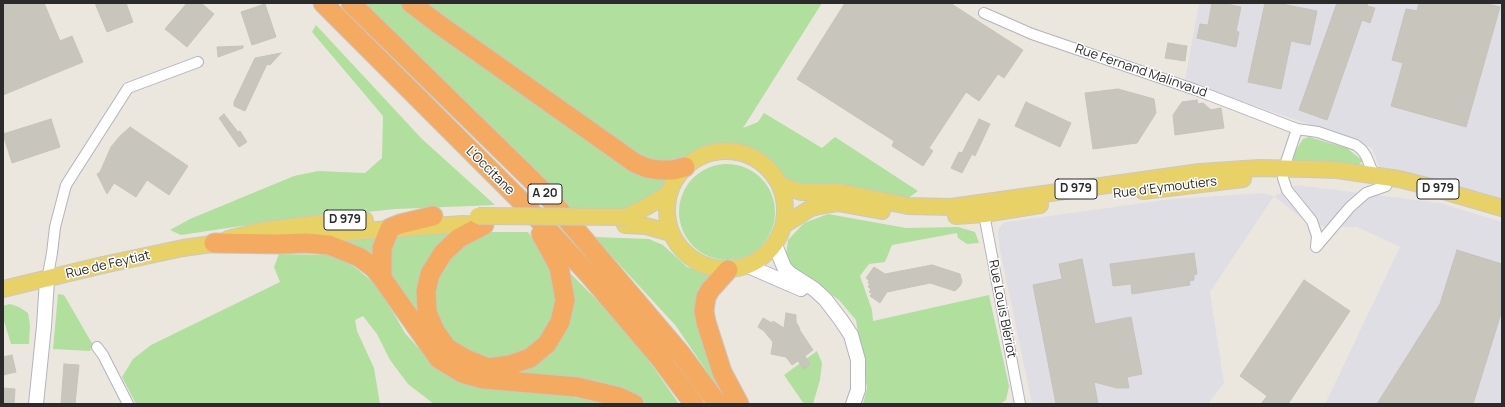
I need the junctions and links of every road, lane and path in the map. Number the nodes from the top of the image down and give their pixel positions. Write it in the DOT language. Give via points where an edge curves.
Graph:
graph roads {
  1 [pos="323,3"];
  2 [pos="351,3"];
  3 [pos="411,3"];
  4 [pos="984,13"];
  5 [pos="198,62"];
  6 [pos="1297,129"];
  7 [pos="685,167"];
  8 [pos="1283,173"];
  9 [pos="1374,175"];
  10 [pos="780,185"];
  11 [pos="1386,186"];
  12 [pos="668,194"];
  13 [pos="514,195"];
  14 [pos="1502,208"];
  15 [pos="984,214"];
  16 [pos="433,216"];
  17 [pos="1502,216"];
  18 [pos="481,221"];
  19 [pos="625,221"];
  20 [pos="784,225"];
  21 [pos="390,228"];
  22 [pos="671,233"];
  23 [pos="214,243"];
  24 [pos="775,245"];
  25 [pos="748,266"];
  26 [pos="728,270"];
  27 [pos="382,278"];
  28 [pos="47,280"];
  29 [pos="3,289"];
  30 [pos="825,299"];
  31 [pos="97,347"];
  32 [pos="36,404"];
  33 [pos="128,404"];
  34 [pos="634,404"];
  35 [pos="694,404"];
  36 [pos="718,404"];
  37 [pos="739,404"];
  38 [pos="853,404"];
  39 [pos="1020,404"];
  1 -- 13 [label="highway, L'Occitane / A 20"];
  2 -- 36 [label="highway, L'Occitane / A 20" via="543,191 681,354"];
  3 -- 7 [label="highway" via="635,163 659,170"];
  4 -- 6 [label="street, Rue Fernand Malinvaud" via="1032,34 1196,90"];
  5 -- 28 [label="street" via="128,88 66,185 55,227"];
  6 -- 8 [label="street"];
  6 -- 9 [label="street, Rue Fernand Malinvaud" via="1318,132 1356,146 1366,156"];
  7 -- 10 [label="main road" via="700,156 718,151 737,152 755,158 770,169"];
  7 -- 12 [label="main road"];
  8 -- 9 [label="main road, D 979" via="1337,170"];
  8 -- 10 [label="main road, D 979" via="1259,168 1200,172 951,207 908,206 841,192 801,192"];
  8 -- 11 [label="main road, Rue d'Eymoutiers / D 979"];
  8 -- 11 [label="street" via="1287,190 1312,221 1316,247 1350,207 1366,193"];
  8 -- 15 [label="main road, Rue d'Eymoutiers / D 979" via="1089,197"];
  9 -- 14 [label="main road, D 979" via="1423,185"];
  10 -- 20 [label="main road" via="786,204"];
  11 -- 17 [label="main road, Rue d'Eymoutiers / D 979" via="1433,196"];
  12 -- 19 [label="main road, D 979"];
  12 -- 22 [label="main road" via="666,214"];
  13 -- 18 [label="highway" via="545,240 559,267 565,300 560,322 547,344 530,358 510,365 488,368 446,348 427,312 426,291 430,274 443,253"];
  13 -- 35 [label="highway, L'Occitane / A 20" via="591,277 659,357"];
  15 -- 20 [label="main road, Rue d'Eymoutiers / D 979" via="914,218 838,203 811,208"];
  15 -- 39 [label="street, Rue Louis Blériot"];
  16 -- 18 [label="main road, D 979"];
  16 -- 21 [label="highway"];
  16 -- 23 [label="main road, D 979" via="340,221 287,227"];
  18 -- 19 [label="main road, D 979, bridge"];
  18 -- 21 [label="main road, D 979"];
  19 -- 22 [label="main road, D 979"];
  20 -- 24 [label="main road"];
  21 -- 23 [label="main road, D 979"];
  21 -- 27 [label="highway" via="382,248"];
  22 -- 26 [label="main road" via="680,248 694,260 710,268"];
  23 -- 27 [label="highway" via="329,245 359,257"];
  23 -- 28 [label="main road, Rue de Feytiat / D 979" via="104,265"];
  24 -- 25 [label="main road" via="763,257"];
  24 -- 30 [label="street" via="789,273"];
  25 -- 26 [label="main road"];
  25 -- 30 [label="street"];
  26 -- 37 [label="highway" via="710,290 704,311 722,372"];
  27 -- 34 [label="highway" via="439,359 462,373 484,379 577,387"];
  28 -- 29 [label="main road, Rue de Feytiat / D 979"];
  28 -- 32 [label="street"];
  30 -- 38 [label="street" via="851,335 858,360 858,390"];
  31 -- 33 [label="street" via="104,355"];
}
